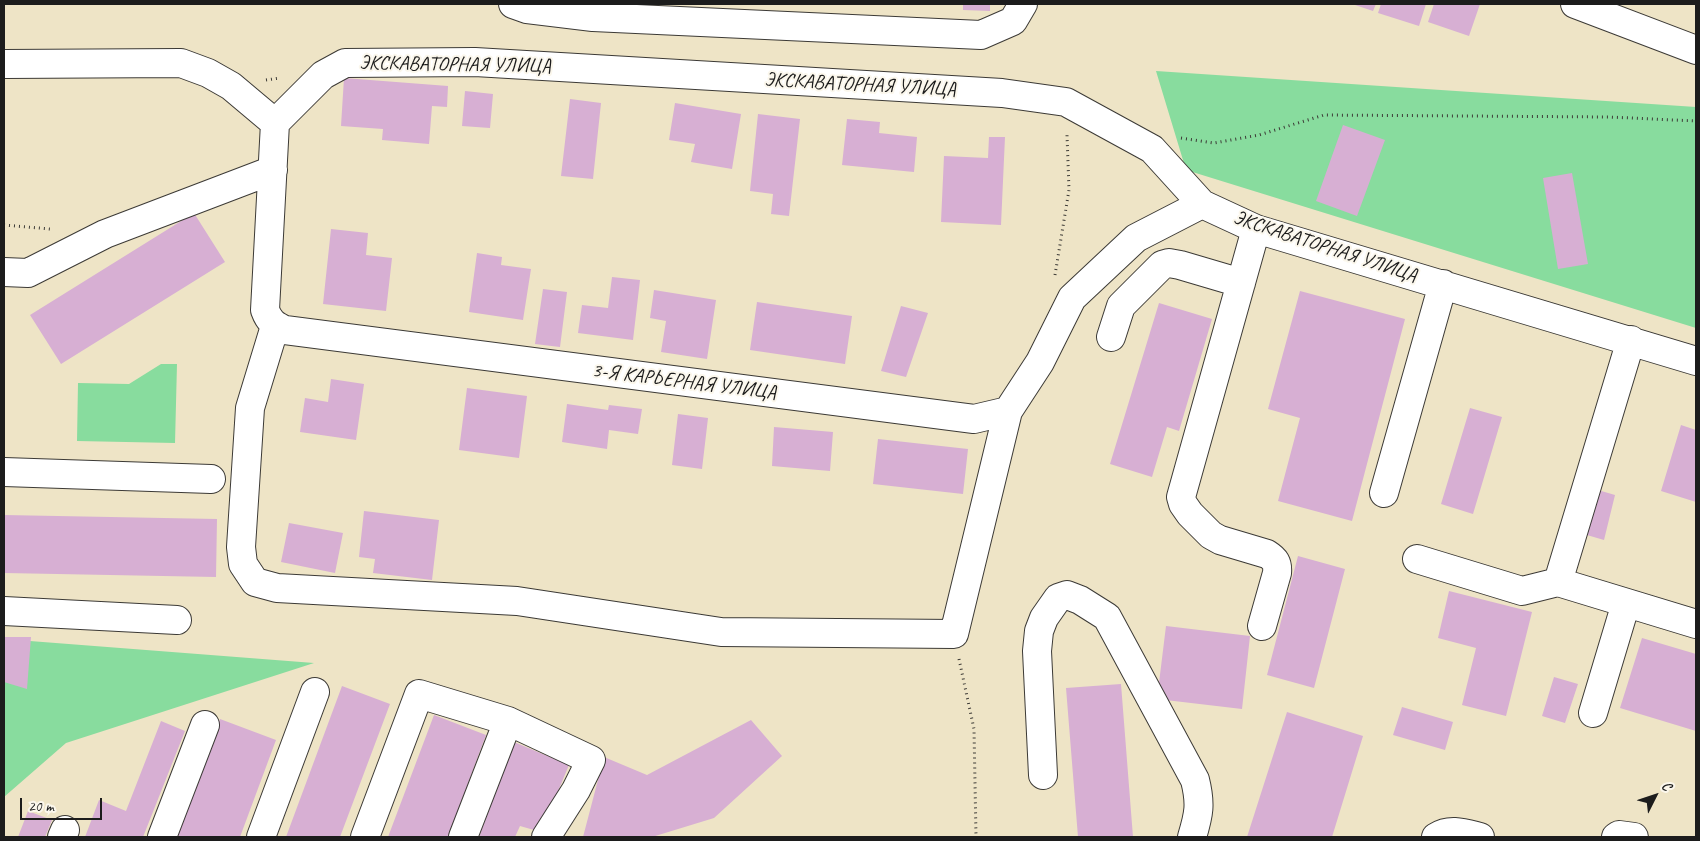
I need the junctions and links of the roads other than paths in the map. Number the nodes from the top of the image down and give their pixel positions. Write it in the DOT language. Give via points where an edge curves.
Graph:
graph roads {
  1 [pos="513,4"];
  2 [pos="1023,4"];
  3 [pos="1575,4"];
  4 [pos="1696,50"];
  5 [pos="4,64"];
  6 [pos="275,123"];
  7 [pos="273,170"];
  8 [pos="1202,204"];
  9 [pos="1256,229"];
  10 [pos="4,272"];
  11 [pos="1241,283"];
  12 [pos="1443,284"];
  13 [pos="275,326"];
  14 [pos="1111,337"];
  15 [pos="1631,340"];
  16 [pos="1696,361"];
  17 [pos="1008,411"];
  18 [pos="4,472"];
  19 [pos="211,479"];
  20 [pos="1384,493"];
  21 [pos="1417,559"];
  22 [pos="1558,582"];
  23 [pos="1626,603"];
  24 [pos="4,611"];
  25 [pos="177,620"];
  26 [pos="1696,624"];
  27 [pos="1262,626"];
  28 [pos="315,692"];
  29 [pos="1592,713"];
  30 [pos="508,722"];
  31 [pos="205,725"];
  32 [pos="1043,774"];
  33 [pos="162,837"];
  34 [pos="261,837"];
  35 [pos="365,837"];
  36 [pos="463,837"];
  37 [pos="546,837"];
  38 [pos="1192,837"];
  39 [pos="1436,837"];
  40 [pos="1480,837"];
  41 [pos="1616,837"];
  42 [pos="1634,837"];
  1 -- 2 [label="street" via="593,17 981,35 1013,20"];
  3 -- 4 [label="street"];
  5 -- 6 [label="street" via="181,63 231,86"];
  6 -- 7 [label="street"];
  6 -- 8 [label="street, ЭКСКАВАТОРНАЯ УЛИЦА" via="323,75 345,63 475,62 1002,93 1066,102 1152,149"];
  7 -- 10 [label="street" via="104,234 28,273"];
  7 -- 13 [label="street" via="265,310"];
  8 -- 9 [label="street, ЭКСКАВАТОРНАЯ УЛИЦА"];
  8 -- 17 [label="street" via="1136,238 1072,298 1040,362"];
  9 -- 11 [label="street"];
  9 -- 12 [label="street, ЭКСКАВАТОРНАЯ УЛИЦА"];
  11 -- 14 [label="street" via="1169,263 1121,306"];
  11 -- 27 [label="street" via="1181,497 1190,514 1211,535 1274,558 1278,565 1277,573"];
  12 -- 15 [label="street, ЭКСКАВАТОРНАЯ УЛИЦА"];
  12 -- 20 [label="street"];
  13 -- 17 [label="street, 3-Я КАРЬЕРНАЯ УЛИЦА" via="285,330 974,419"];
  13 -- 17 [label="street" via="250,408 240,547 243,564 255,582 277,588 517,601 721,632 954,634"];
  15 -- 16 [label="street, ЭКСКАВАТОРНАЯ УЛИЦА"];
  15 -- 22 [label="street"];
  18 -- 19 [label="street"];
  21 -- 22 [label="street" via="1522,591"];
  22 -- 23 [label="street"];
  23 -- 26 [label="street"];
  23 -- 29 [label="street"];
  24 -- 25 [label="street"];
  28 -- 34 [label="street"];
  30 -- 35 [label="street" via="420,694"];
  30 -- 36 [label="street"];
  30 -- 37 [label="street" via="591,760"];
  31 -- 33 [label="street"];
  32 -- 38 [label="street" via="1037,651 1039,631 1052,605 1067,595 1107,617 1195,780 1200,798"];
  39 -- 40 [label="street" via="1443,832 1461,832"];
  41 -- 42 [label="street"];
}
